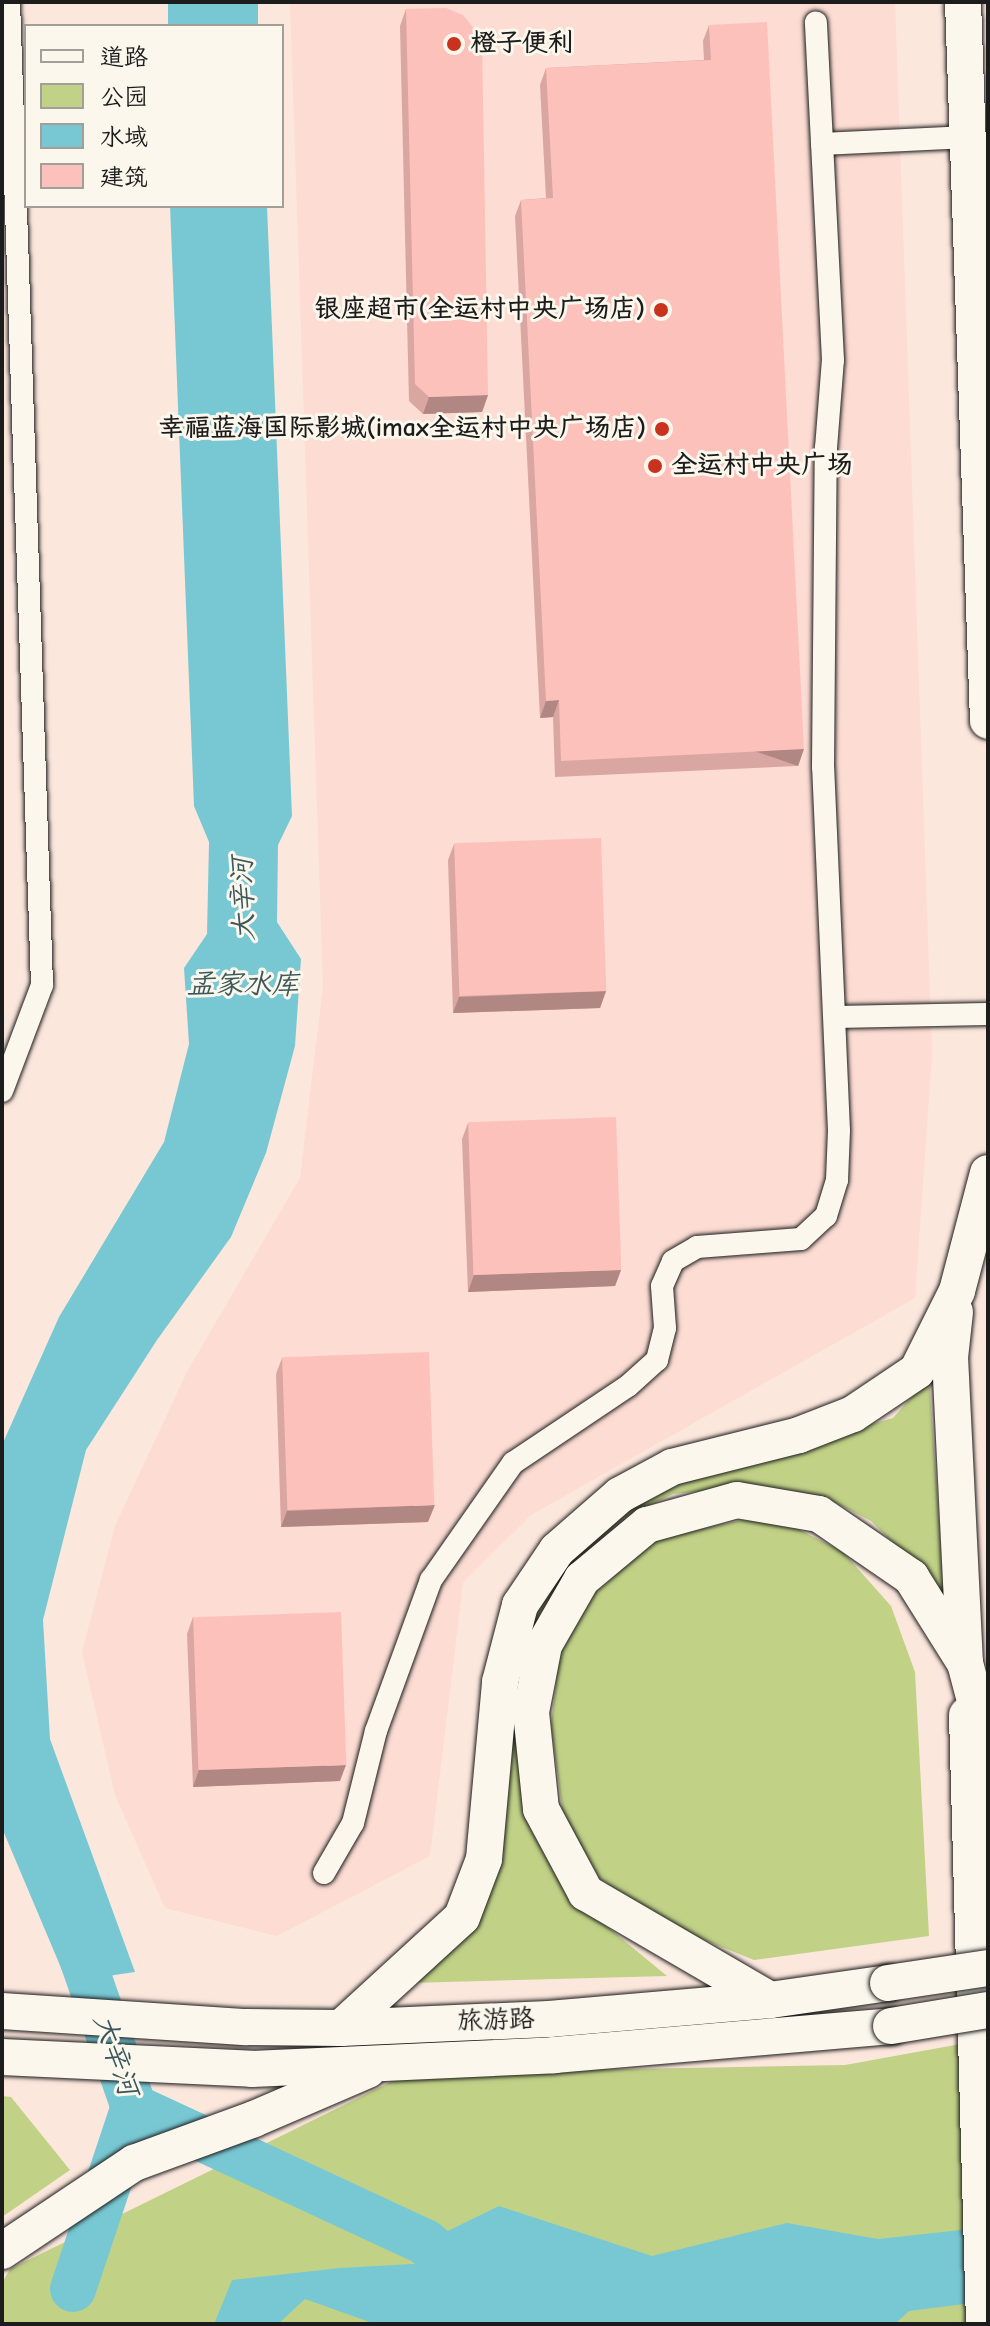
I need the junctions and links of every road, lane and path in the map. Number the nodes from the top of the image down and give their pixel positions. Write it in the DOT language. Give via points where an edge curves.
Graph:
graph roads {
  1 [pos="9,2"];
  2 [pos="963,2"];
  3 [pos="816,22"];
  4 [pos="968,137"];
  5 [pos="822,144"];
  6 [pos="11,269"];
  7 [pos="988,721"];
  8 [pos="988,1014"];
  9 [pos="835,1017"];
  10 [pos="2,1091"];
  11 [pos="988,1173"];
  12 [pos="957,1291"];
  13 [pos="965,1663"];
  14 [pos="988,1750"];
  15 [pos="324,1873"];
  16 [pos="988,1968"];
  17 [pos="770,2000"];
  18 [pos="988,2010"];
  19 [pos="2,2011"];
  20 [pos="341,2028"];
  21 [pos="4,2058"];
  22 [pos="389,2061"];
  23 [pos="2,2251"];
  24 [pos="983,2319"];
  1 -- 6 [label="street"];
  2 -- 4 [label="main road"];
  3 -- 5 [label="street"];
  4 -- 5 [label="street"];
  4 -- 7 [label="main road"];
  5 -- 9 [label="street" via="833,360 826,448 823,767"];
  6 -- 10 [label="street" via="42,985"];
  8 -- 9 [label="street"];
  9 -- 15 [label="street" via="837,1180 826,1216 801,1239 697,1247 673,1261 662,1286 665,1328 657,1360 628,1386 513,1463 431,1580 376,1731 353,1823"];
  11 -- 12 [label="main road"];
  12 -- 13 [label="main road" via="950,1357"];
  12 -- 20 [label="main road" via="917,1371 853,1414 799,1435 672,1467 620,1495 557,1550 520,1605 500,1682 484,1859 462,1917"];
  13 -- 14 [label="main road"];
  13 -- 17 [label="main road" via="911,1577 819,1514 737,1500 647,1525 582,1579 551,1632 531,1712 541,1809 586,1893"];
  13 -- 24 [label="main road"];
  16 -- 17 [label="main road, 旅游路, bridge"];
  17 -- 20 [label="main road, 旅游路" via="549,2019"];
  18 -- 22 [label="main road, 旅游路, bridge" via="891,2026 570,2054"];
  19 -- 20 [label="main road, 旅游路"];
  21 -- 22 [label="main road, 旅游路" via="252,2069"];
  22 -- 23 [label="main road" via="134,2163"];
}
